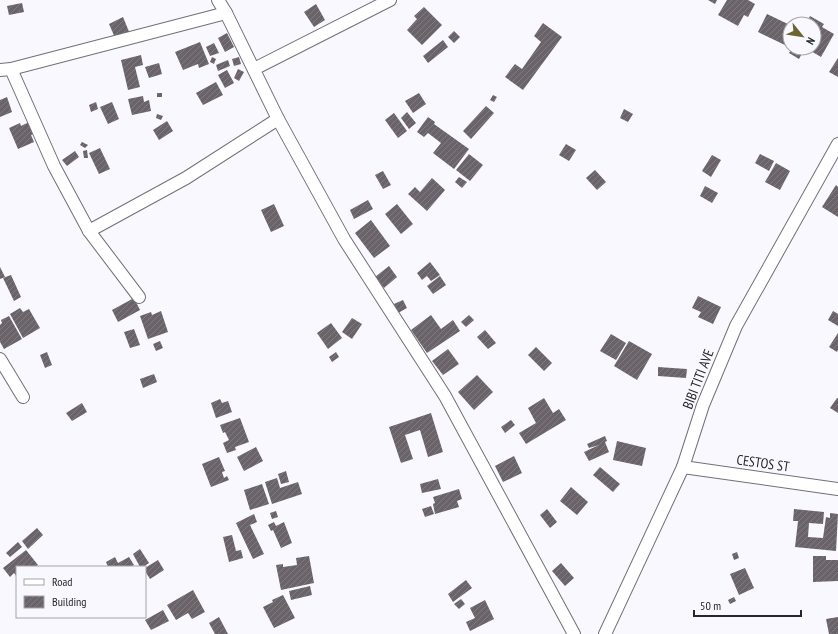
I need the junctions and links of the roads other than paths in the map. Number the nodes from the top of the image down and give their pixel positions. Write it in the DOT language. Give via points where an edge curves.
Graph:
graph roads {
  1 [pos="218,0"];
  2 [pos="390,0"];
  3 [pos="226,13"];
  4 [pos="6,69"];
  5 [pos="254,69"];
  6 [pos="278,119"];
  7 [pos="838,144"];
  8 [pos="88,231"];
  9 [pos="140,296"];
  10 [pos="0,359"];
  11 [pos="23,398"];
  12 [pos="683,466"];
  13 [pos="838,489"];
  14 [pos="574,634"];
  15 [pos="605,634"];
  1 -- 3 [label="street"];
  2 -- 5 [label="street"];
  3 -- 4 [label="street"];
  3 -- 5 [label="street"];
  4 -- 8 [label="street"];
  5 -- 6 [label="street"];
  6 -- 8 [label="street" via="186,178"];
  6 -- 14 [label="street" via="344,239 445,396"];
  7 -- 12 [label="street, BIBI TITI AVE" via="736,326"];
  8 -- 9 [label="street"];
  10 -- 11 [label="street"];
  12 -- 13 [label="street, CESTOS ST"];
  12 -- 15 [label="street, BIBI TITI AVE"];
}
